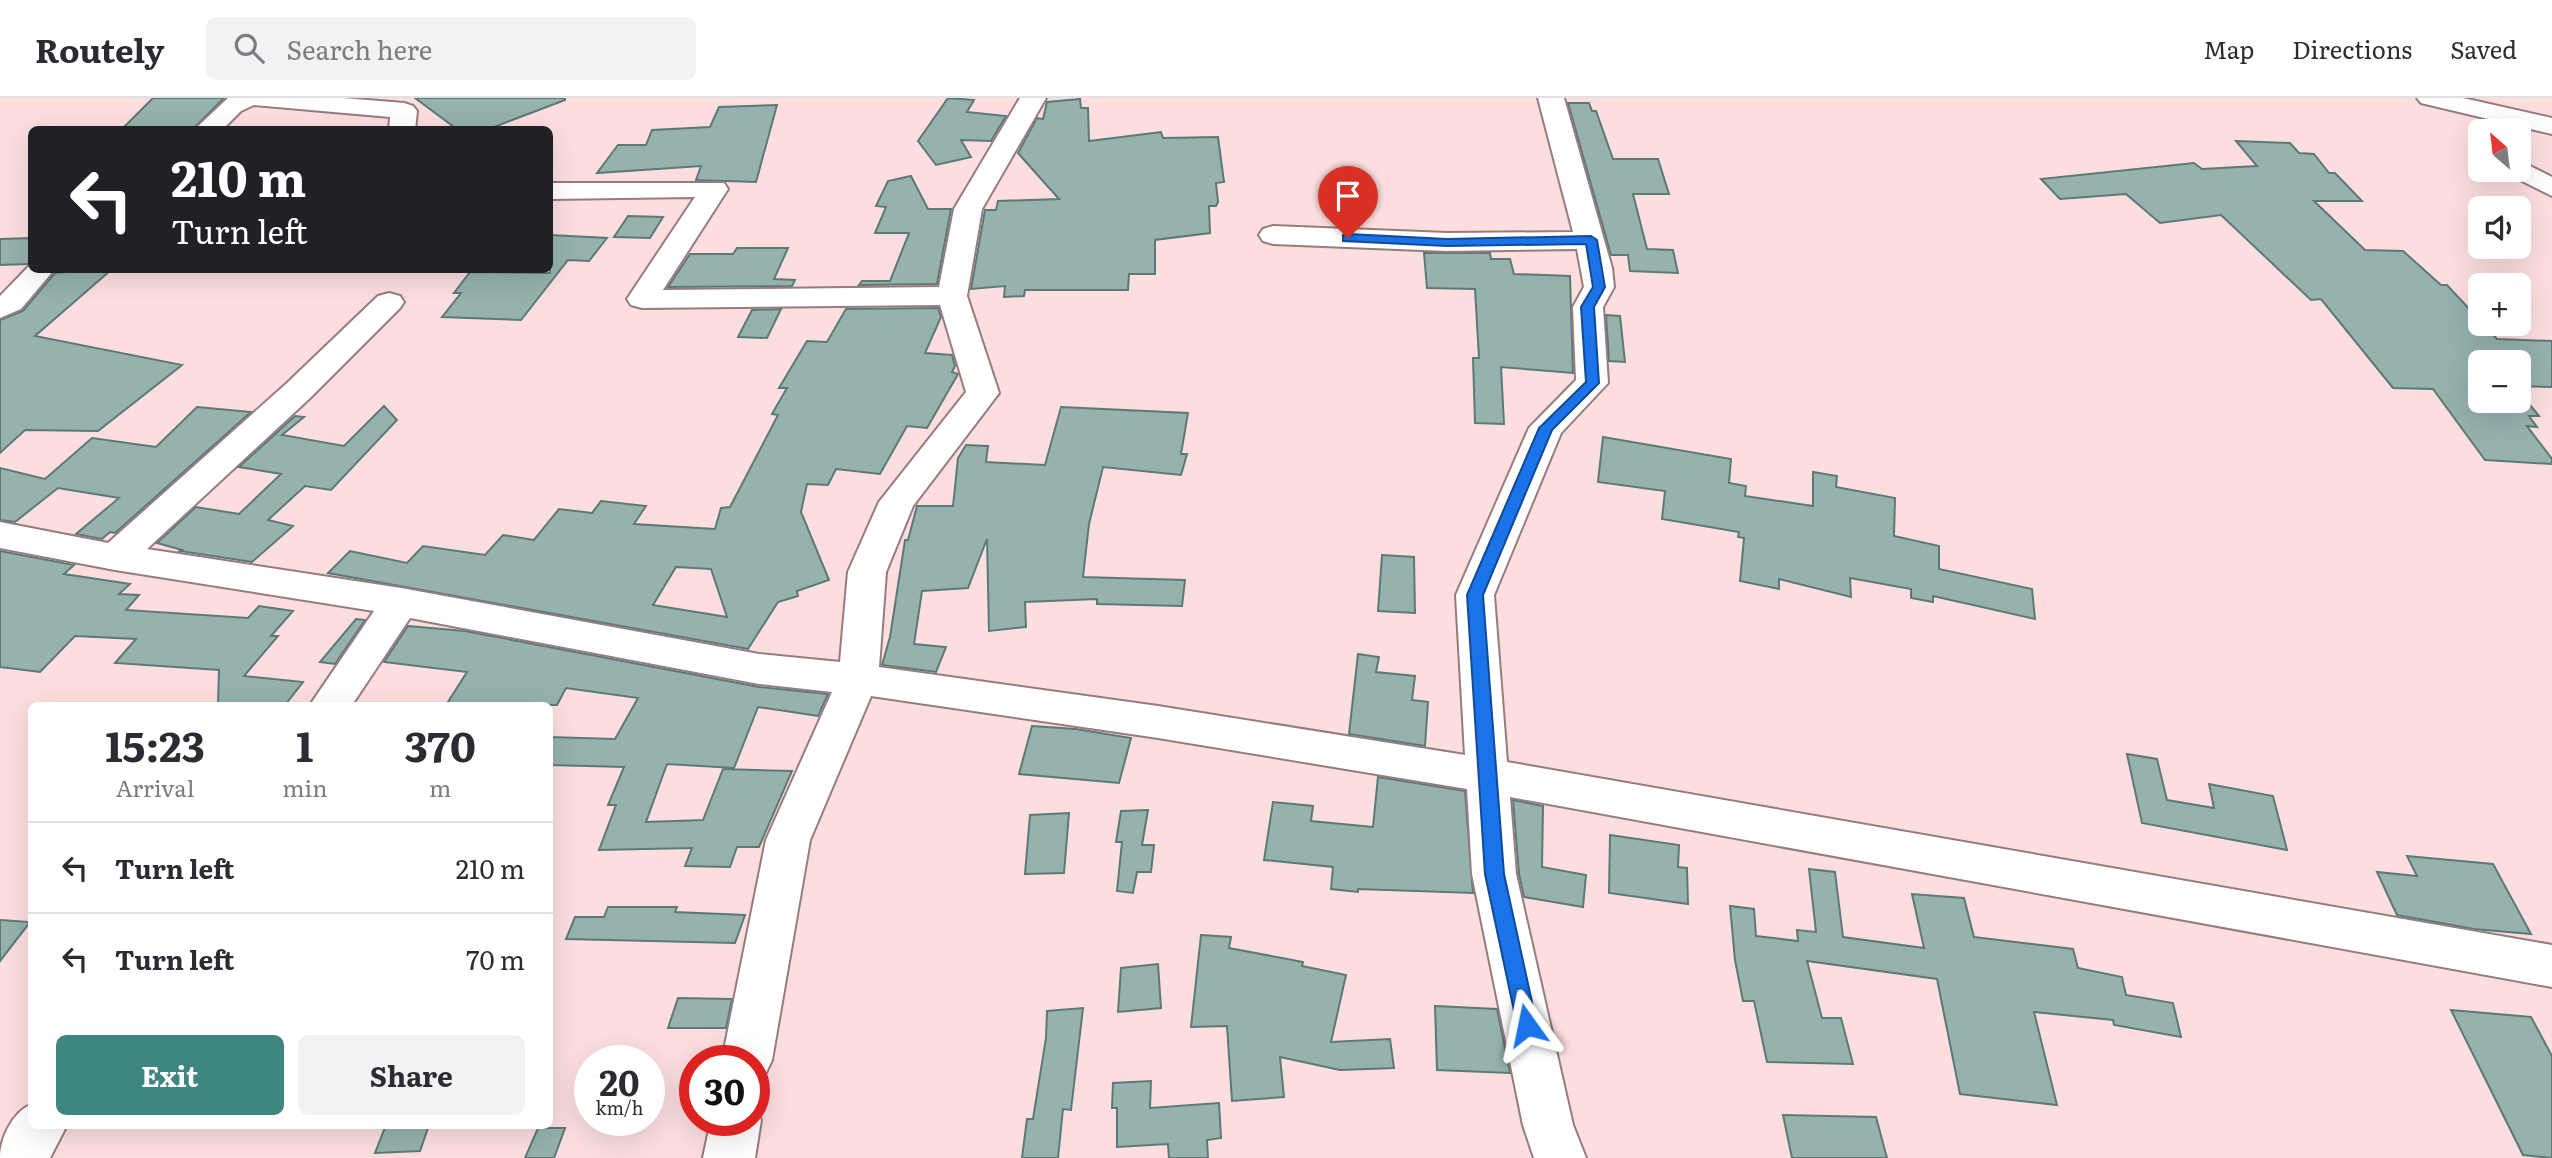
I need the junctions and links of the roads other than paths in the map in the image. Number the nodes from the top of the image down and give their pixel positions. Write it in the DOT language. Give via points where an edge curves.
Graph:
graph roads {
  1 [pos="248,98"];
  2 [pos="257,98"];
  3 [pos="1032,98"];
  4 [pos="1550,98"];
  5 [pos="2430,98"];
  6 [pos="2490,113"];
  7 [pos="210,126"];
  8 [pos="402,126"];
  9 [pos="2552,127"];
  10 [pos="2531,176"];
  11 [pos="2552,188"];
  12 [pos="553,191"];
  13 [pos="1273,235"];
  14 [pos="1591,240"];
  15 [pos="35,273"];
  16 [pos="953,296"];
  17 [pos="389,302"];
  18 [pos="0,309"];
  19 [pos="0,535"];
  20 [pos="115,556"];
  21 [pos="401,602"];
  22 [pos="858,679"];
  23 [pos="332,702"];
  24 [pos="1488,776"];
  25 [pos="2552,966"];
  26 [pos="750,1045"];
  27 [pos="38,1129"];
  28 [pos="733,1136"];
  29 [pos="19,1158"];
  30 [pos="729,1158"];
  31 [pos="1560,1158"];
  1 -- 7 [label="street"];
  2 -- 8 [label="street" via="404,111"];
  3 -- 16 [label="street" via="968,209"];
  4 -- 14 [label="street"];
  5 -- 6 [label="street"];
  6 -- 9 [label="street"];
  10 -- 11 [label="street"];
  12 -- 16 [label="street" via="714,189 642,299"];
  13 -- 14 [label="street" via="1447,242"];
  14 -- 24 [label="street" via="1599,287 1588,307 1592,383 1546,428 1475,595"];
  15 -- 18 [label="street"];
  16 -- 22 [label="street" via="983,393 897,502 867,572"];
  17 -- 20 [label="street"];
  19 -- 20 [label="street"];
  20 -- 21 [label="street"];
  21 -- 22 [label="street" via="759,668"];
  21 -- 23 [label="street"];
  22 -- 24 [label="street"];
  22 -- 26 [label="street" via="788,840"];
  24 -- 25 [label="street"];
  24 -- 31 [label="street" via="1494,874 1548,1125"];
  27 -- 29 [label="street"];
  28 -- 30 [label="street"];
}
